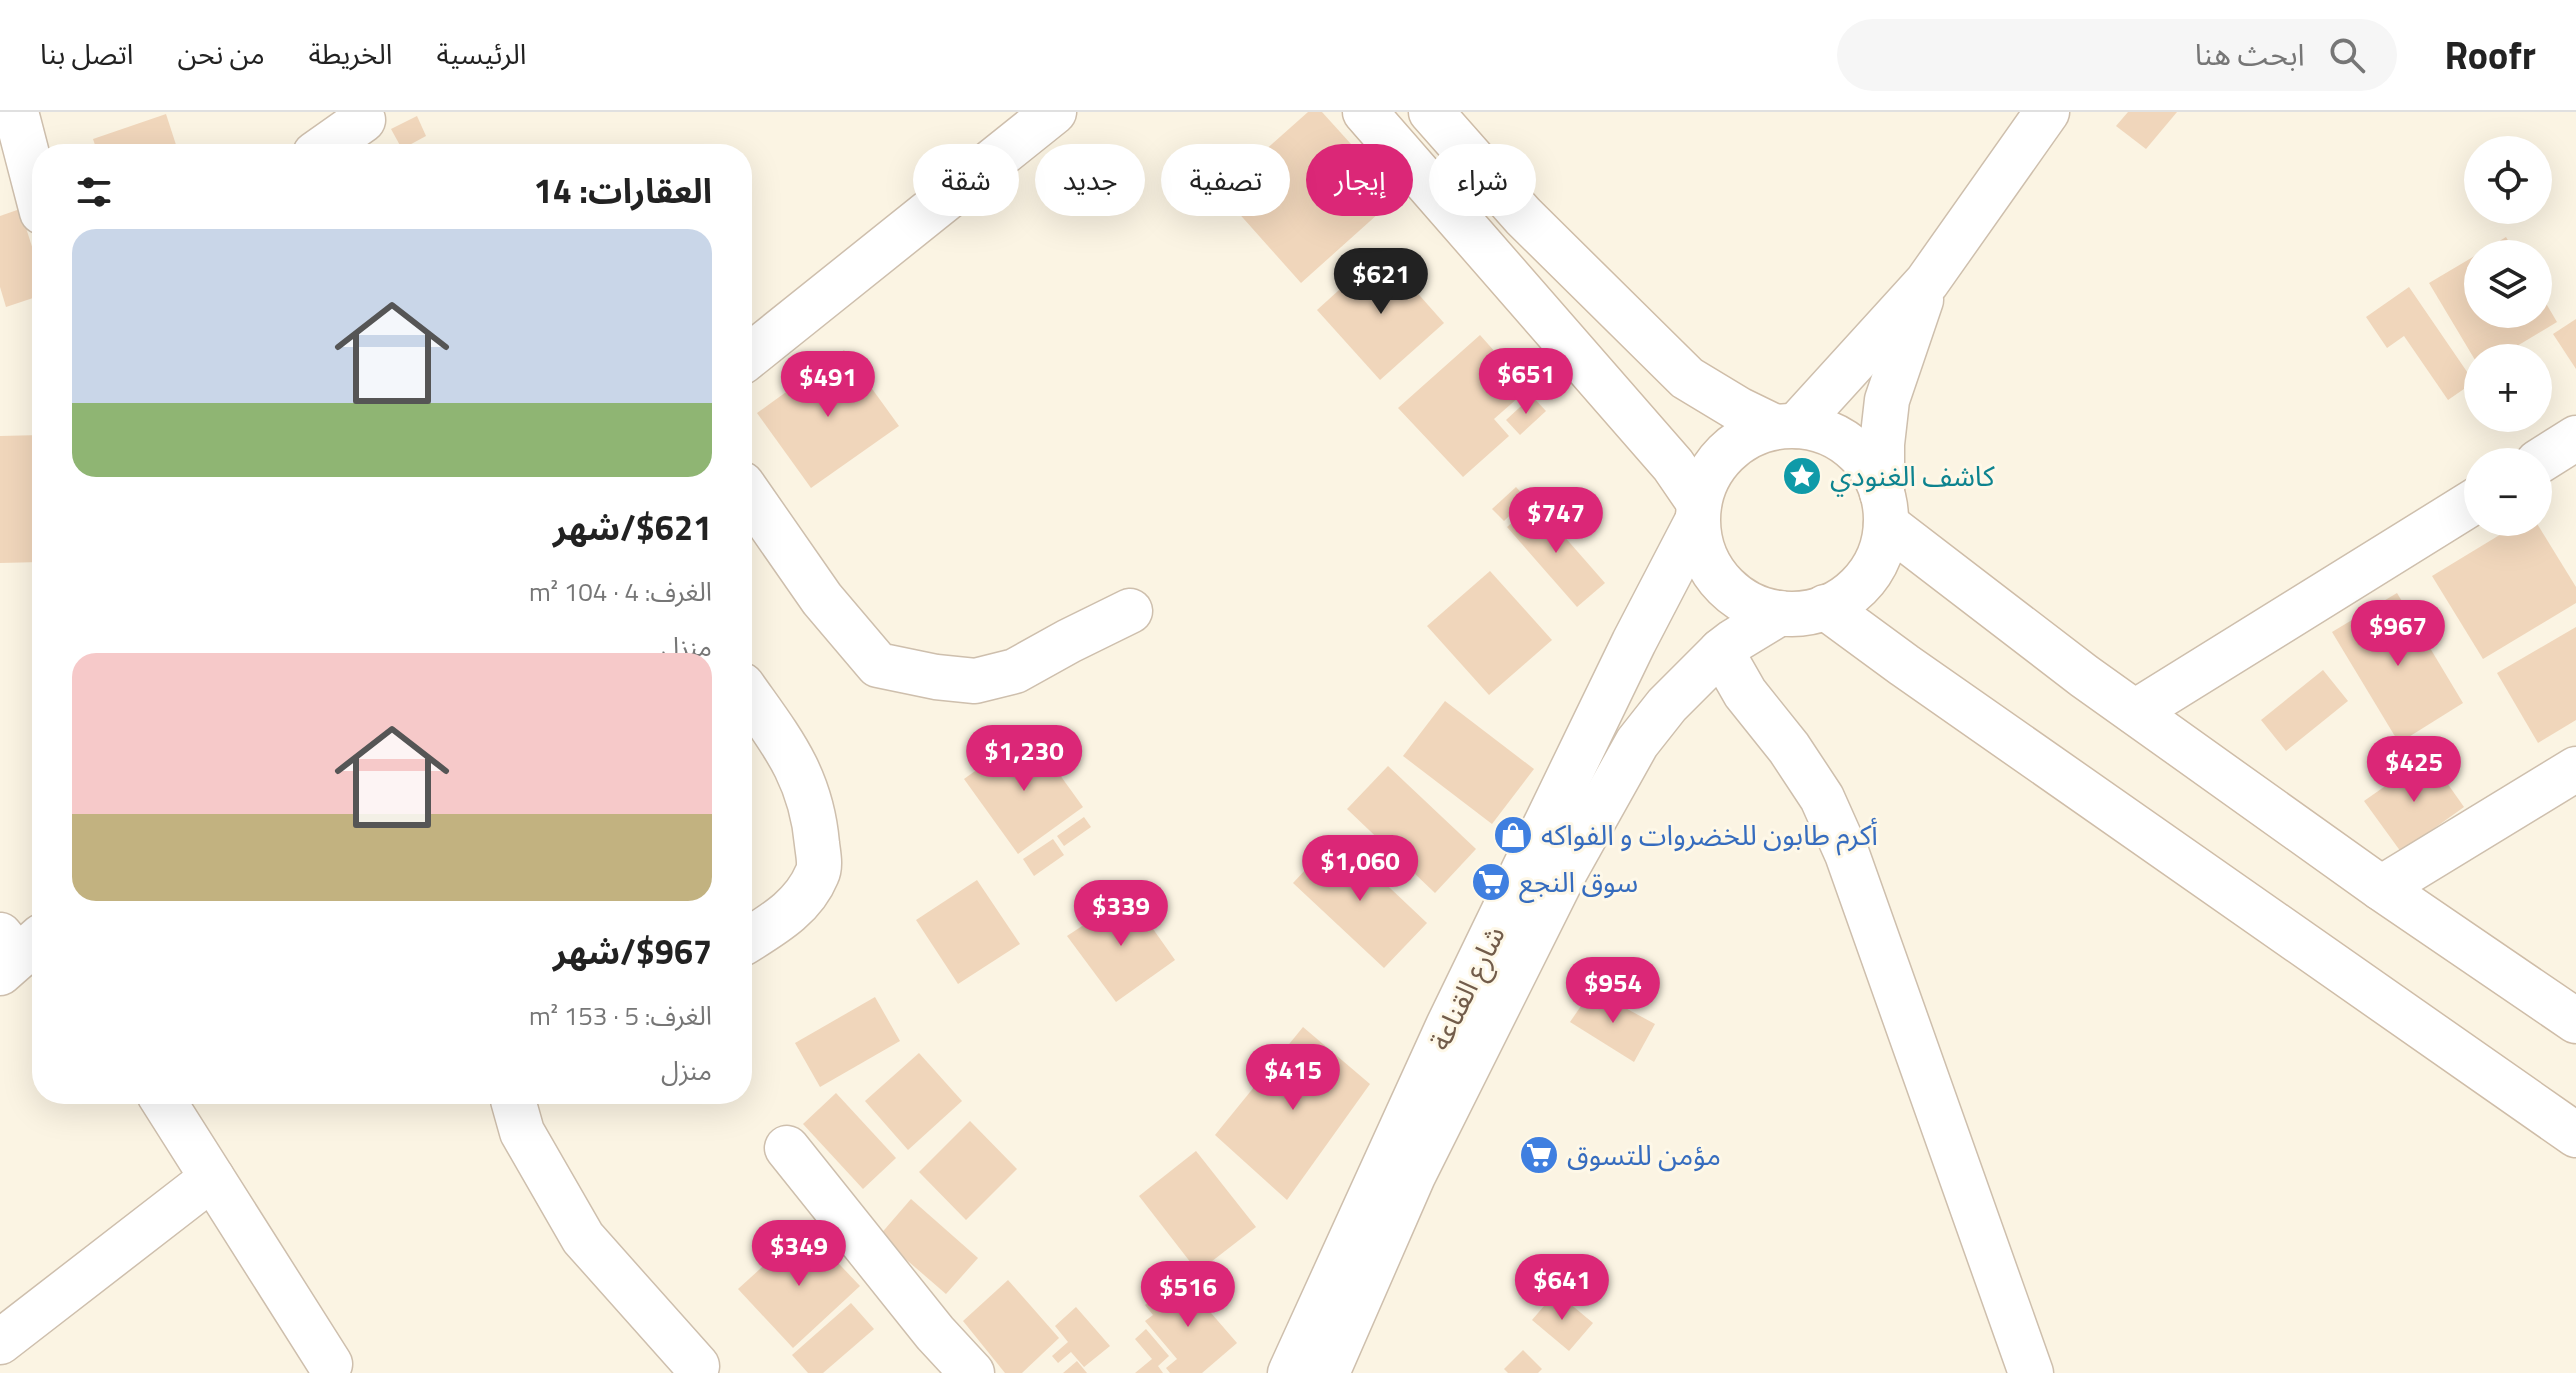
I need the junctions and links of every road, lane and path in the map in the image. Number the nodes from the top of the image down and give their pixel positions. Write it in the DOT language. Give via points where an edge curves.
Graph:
graph roads {
  1 [pos="16,112"];
  2 [pos="1054,112"];
  3 [pos="1365,112"];
  4 [pos="1431,112"];
  5 [pos="2047,112"];
  6 [pos="363,120"];
  7 [pos="329,144"];
  8 [pos="32,174"];
  9 [pos="1927,282"];
  10 [pos="752,354"];
  11 [pos="1785,427"];
  12 [pos="2576,438"];
  13 [pos="2552,453"];
  14 [pos="752,498"];
  15 [pos="1884,508"];
  16 [pos="2464,508"];
  17 [pos="1698,512"];
  18 [pos="1825,607"];
  19 [pos="1130,611"];
  20 [pos="1780,613"];
  21 [pos="1721,651"];
  22 [pos="752,699"];
  23 [pos="2135,712"];
  24 [pos="2576,769"];
  25 [pos="1550,861"];
  26 [pos="2381,888"];
  27 [pos="752,938"];
  28 [pos="2576,1021"];
  29 [pos="165,1104"];
  30 [pos="514,1104"];
  31 [pos="2576,1135"];
  32 [pos="787,1148"];
  33 [pos="212,1178"];
  34 [pos="0,1342"];
  35 [pos="330,1364"];
  36 [pos="697,1366"];
  37 [pos="972,1373"];
  38 [pos="1290,1373"];
  39 [pos="1327,1373"];
  40 [pos="2031,1373"];
  1 -- 8 [label="street"];
  2 -- 10 [label="street"];
  3 -- 17 [label="street" via="1673,465"];
  4 -- 11 [label="street" via="1523,216 1687,378 1740,410"];
  5 -- 9 [label="street"];
  6 -- 7 [label="street"];
  9 -- 11 [label="street"];
  9 -- 15 [label="street" via="1887,400"];
  11 -- 15 [label="street" via="1828,433 1856,451 1867,464"];
  11 -- 17 [label="street" via="1754,434 1734,446 1712,471"];
  12 -- 13 [label="street"];
  14 -- 19 [label="street" via="822,599 878,665 975,681 1015,671"];
  15 -- 18 [label="street" via="1884,539 1872,568 1852,591"];
  15 -- 23 [label="street"];
  16 -- 23 [label="street"];
  17 -- 20 [label="street" via="1706,558 1715,575 1728,590 1761,609"];
  17 -- 25 [label="street, شارع القناعة" via="1634,642"];
  18 -- 20 [label="street"];
  18 -- 31 [label="street"];
  20 -- 21 [label="street, شارع القناعة"];
  21 -- 25 [label="street, شارع القناعة" via="1667,705"];
  21 -- 40 [label="street" via="1745,693 1822,798 1847,854"];
  22 -- 27 [label="street" via="790,753 814,810 819,871 785,917"];
  23 -- 26 [label="street"];
  24 -- 26 [label="street"];
  25 -- 38 [label="street, شارع القناعة" via="1448,1026"];
  25 -- 39 [label="street, شارع القناعة"];
  26 -- 28 [label="street"];
  29 -- 33 [label="street"];
  30 -- 36 [label="street" via="522,1132 583,1238"];
  32 -- 37 [label="street"];
  33 -- 34 [label="street"];
  33 -- 35 [label="street"];
}
